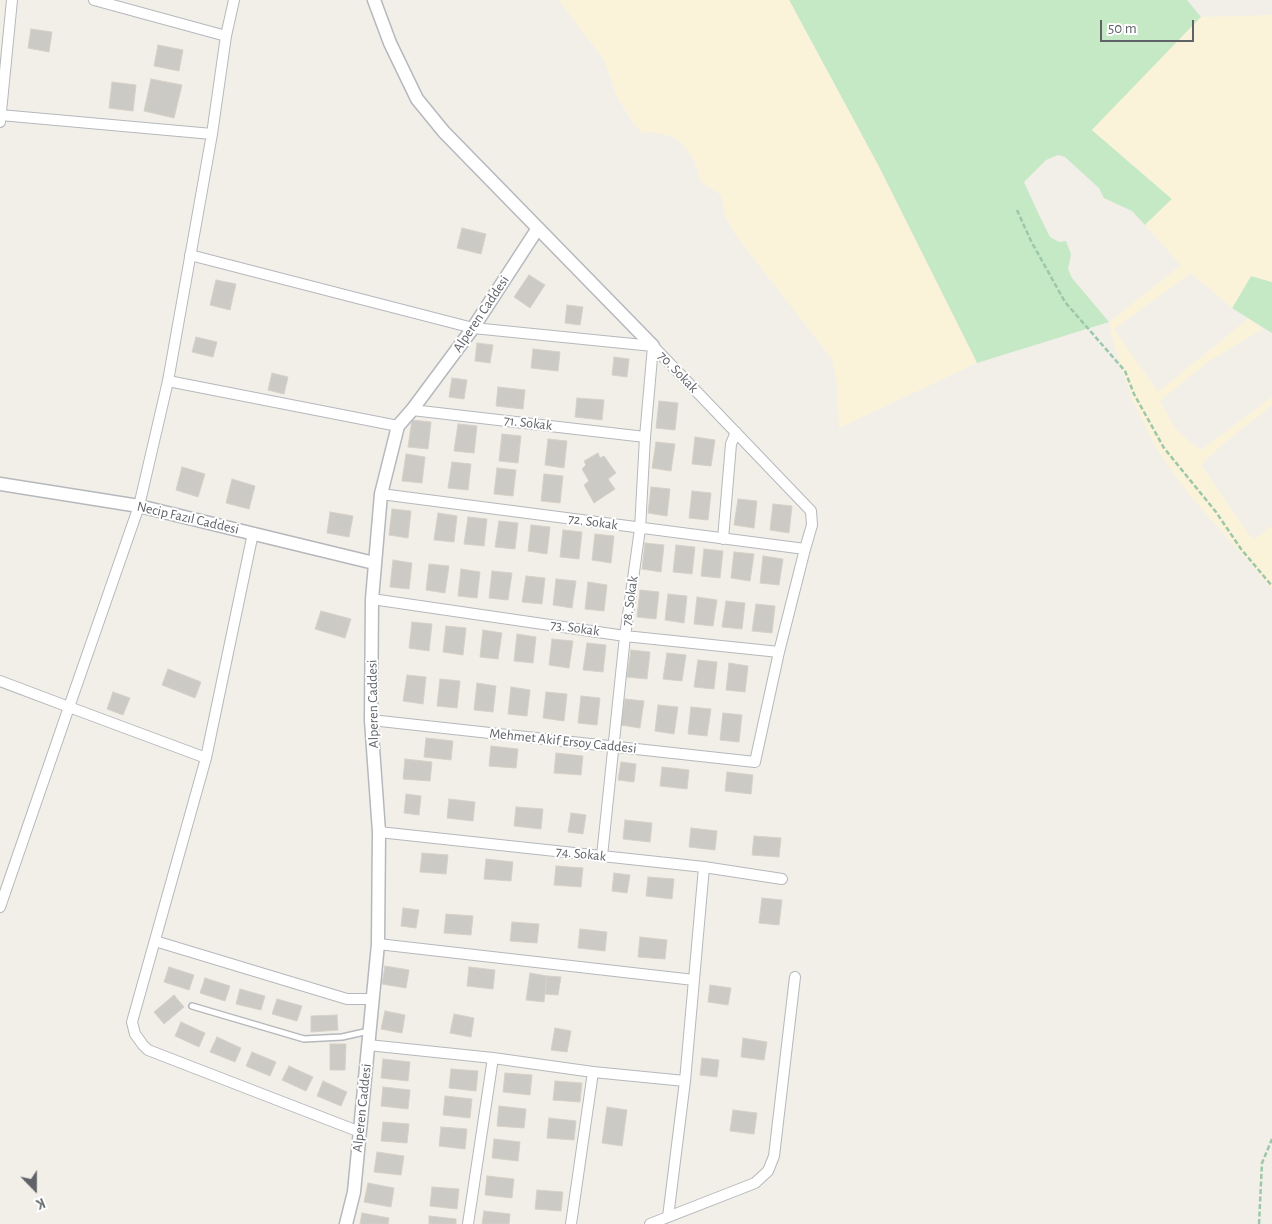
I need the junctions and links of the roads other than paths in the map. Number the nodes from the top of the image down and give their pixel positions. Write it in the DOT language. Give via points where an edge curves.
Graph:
graph roads {
  1 [pos="12,0"];
  2 [pos="94,0"];
  3 [pos="234,0"];
  4 [pos="374,0"];
  5 [pos="226,36"];
  6 [pos="0,117"];
  7 [pos="212,134"];
  8 [pos="538,228"];
  9 [pos="190,255"];
  10 [pos="474,328"];
  11 [pos="654,346"];
  12 [pos="168,381"];
  13 [pos="412,410"];
  14 [pos="398,426"];
  15 [pos="736,432"];
  16 [pos="645,437"];
  17 [pos="0,484"];
  18 [pos="381,494"];
  19 [pos="139,506"];
  20 [pos="640,529"];
  21 [pos="253,533"];
  22 [pos="723,539"];
  23 [pos="805,549"];
  24 [pos="374,563"];
  25 [pos="372,599"];
  26 [pos="625,636"];
  27 [pos="779,652"];
  28 [pos="0,681"];
  29 [pos="69,707"];
  30 [pos="372,720"];
  31 [pos="614,747"];
  32 [pos="206,758"];
  33 [pos="379,832"];
  34 [pos="602,856"];
  35 [pos="704,867"];
  36 [pos="782,879"];
  37 [pos="0,907"];
  38 [pos="155,941"];
  39 [pos="378,944"];
  40 [pos="795,977"];
  41 [pos="694,980"];
  42 [pos="373,999"];
  43 [pos="192,1006"];
  44 [pos="370,1031"];
  45 [pos="368,1045"];
  46 [pos="493,1058"];
  47 [pos="594,1072"];
  48 [pos="684,1081"];
  49 [pos="360,1132"];
  50 [pos="668,1217"];
  51 [pos="346,1224"];
  52 [pos="468,1224"];
  53 [pos="571,1224"];
  54 [pos="650,1224"];
  1 -- 6 [label="street"];
  2 -- 5 [label="street"];
  3 -- 5 [label="street"];
  4 -- 8 [label="street" via="390,43 417,98 444,132"];
  5 -- 7 [label="street"];
  6 -- 7 [label="street"];
  7 -- 9 [label="street"];
  8 -- 10 [label="street, Alperen Caddesi"];
  8 -- 11 [label="street"];
  9 -- 10 [label="street, 70. Sokak"];
  9 -- 12 [label="street"];
  10 -- 11 [label="street, 70. Sokak"];
  10 -- 13 [label="street, Alperen Caddesi"];
  11 -- 15 [label="street, 70. Sokak"];
  11 -- 16 [label="street, 78. Sokak"];
  12 -- 14 [label="street"];
  12 -- 19 [label="street"];
  13 -- 14 [label="street, Alperen Caddesi"];
  13 -- 16 [label="street, 71. Sokak"];
  14 -- 18 [label="street, Alperen Caddesi"];
  15 -- 22 [label="street" via="730,444"];
  15 -- 23 [label="street, 70. Sokak" via="808,506 813,520"];
  16 -- 20 [label="street, 78. Sokak"];
  17 -- 19 [label="street, Necip Fazıl Caddesi"];
  18 -- 20 [label="street, 72. Sokak"];
  18 -- 24 [label="street, Alperen Caddesi"];
  19 -- 21 [label="street, Necip Fazıl Caddesi"];
  19 -- 29 [label="street"];
  20 -- 22 [label="street, 72. Sokak"];
  20 -- 26 [label="street, 78. Sokak"];
  21 -- 24 [label="street, Necip Fazıl Caddesi"];
  21 -- 32 [label="street"];
  22 -- 23 [label="street, 72. Sokak"];
  23 -- 27 [label="street"];
  24 -- 25 [label="street, Alperen Caddesi"];
  25 -- 26 [label="street, 73. Sokak"];
  25 -- 30 [label="street, Alperen Caddesi"];
  26 -- 27 [label="street, 73. Sokak"];
  26 -- 31 [label="street, 78. Sokak"];
  27 -- 31 [label="street, Mehmet Akif Ersoy Caddesi" via="754,762"];
  28 -- 29 [label="street"];
  29 -- 32 [label="street"];
  29 -- 37 [label="street"];
  30 -- 31 [label="street, Mehmet Akif Ersoy Caddesi"];
  30 -- 33 [label="street, Alperen Caddesi"];
  31 -- 34 [label="street, 78. Sokak"];
  32 -- 38 [label="street"];
  33 -- 34 [label="street, 74. Sokak"];
  33 -- 39 [label="street, Alperen Caddesi"];
  34 -- 35 [label="street, 74. Sokak"];
  35 -- 36 [label="street, 74. Sokak"];
  35 -- 41 [label="street"];
  38 -- 42 [label="street" via="347,999"];
  38 -- 49 [label="street" via="132,1022 138,1039 148,1050"];
  39 -- 41 [label="street"];
  39 -- 42 [label="street, Alperen Caddesi"];
  40 -- 50 [label="street" via="774,1156 768,1171 755,1183"];
  41 -- 48 [label="street"];
  42 -- 44 [label="street, Alperen Caddesi"];
  43 -- 44 [label="lane" via="304,1039 342,1037"];
  44 -- 45 [label="street, Alperen Caddesi"];
  45 -- 46 [label="street"];
  45 -- 49 [label="street, Alperen Caddesi"];
  46 -- 47 [label="street"];
  46 -- 52 [label="street"];
  47 -- 48 [label="street"];
  47 -- 53 [label="street"];
  48 -- 50 [label="street"];
  49 -- 51 [label="street, Alperen Caddesi" via="354,1192"];
  50 -- 54 [label="street"];
}
